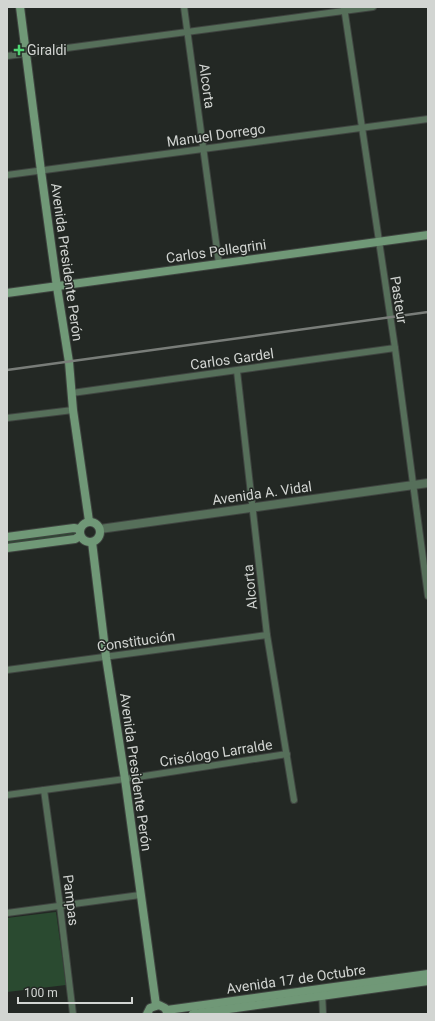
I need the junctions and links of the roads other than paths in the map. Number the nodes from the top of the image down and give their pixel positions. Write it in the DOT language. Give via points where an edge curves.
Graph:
graph roads {
  1 [pos="20,7"];
  2 [pos="184,7"];
  3 [pos="373,7"];
  4 [pos="344,9"];
  5 [pos="187,31"];
  6 [pos="27,53"];
  7 [pos="7,56"];
  8 [pos="428,119"];
  9 [pos="362,127"];
  10 [pos="204,148"];
  11 [pos="41,171"];
  12 [pos="7,175"];
  13 [pos="428,235"];
  14 [pos="378,242"];
  15 [pos="219,264"];
  16 [pos="57,287"];
  17 [pos="7,293"];
  18 [pos="395,348"];
  19 [pos="237,371"];
  20 [pos="72,393"];
  21 [pos="73,410"];
  22 [pos="7,418"];
  23 [pos="428,483"];
  24 [pos="414,485"];
  25 [pos="253,508"];
  26 [pos="89,521"];
  27 [pos="100,529"];
  28 [pos="80,533"];
  29 [pos="7,537"];
  30 [pos="92,542"];
  31 [pos="7,548"];
  32 [pos="428,596"];
  33 [pos="268,635"];
  34 [pos="106,657"];
  35 [pos="7,670"];
  36 [pos="287,754"];
  37 [pos="126,779"];
  38 [pos="44,790"];
  39 [pos="7,795"];
  40 [pos="294,800"];
  41 [pos="140,895"];
  42 [pos="60,906"];
  43 [pos="7,913"];
  44 [pos="428,974"];
  45 [pos="428,981"];
  46 [pos="322,992"];
  47 [pos="156,1005"];
  48 [pos="167,1012"];
  49 [pos="73,1014"];
  50 [pos="145,1014"];
  51 [pos="193,1014"];
  52 [pos="323,1014"];
  1 -- 6 [label="main road, Avenida Presidente Perón"];
  2 -- 5 [label="street, Alcorta"];
  3 -- 4 [label="street"];
  4 -- 5 [label="street"];
  4 -- 9 [label="street, Pasteur"];
  5 -- 6 [label="street"];
  5 -- 10 [label="street, Alcorta"];
  6 -- 7 [label="street"];
  6 -- 11 [label="main road, Avenida Presidente Perón"];
  8 -- 9 [label="street, Manuel Dorrego"];
  9 -- 10 [label="street, Manuel Dorrego"];
  9 -- 14 [label="street, Pasteur"];
  10 -- 11 [label="street, Manuel Dorrego"];
  10 -- 15 [label="street, Alcorta"];
  11 -- 12 [label="street, Manuel Dorrego"];
  11 -- 16 [label="main road, Avenida Presidente Perón"];
  13 -- 14 [label="main road, Carlos Pellegrini"];
  14 -- 15 [label="main road, Carlos Pellegrini"];
  14 -- 18 [label="street, Pasteur"];
  15 -- 16 [label="main road, Carlos Pellegrini"];
  16 -- 17 [label="main road, Carlos Pellegrini"];
  16 -- 20 [label="main road, Avenida Presidente Perón"];
  18 -- 19 [label="street, Carlos Gardel"];
  18 -- 24 [label="street, Pasteur"];
  19 -- 20 [label="street, Carlos Gardel"];
  19 -- 25 [label="street, Alcorta"];
  20 -- 21 [label="main road, Avenida Presidente Perón"];
  21 -- 22 [label="street"];
  21 -- 26 [label="main road, Avenida Presidente Perón"];
  23 -- 24 [label="street, Avenida A. Vidal"];
  24 -- 25 [label="street, Avenida A. Vidal"];
  24 -- 32 [label="street, Pasteur"];
  25 -- 27 [label="street, Avenida A. Vidal"];
  25 -- 33 [label="street, Alcorta"];
  26 -- 27 [label="main road" via="96,523"];
  26 -- 28 [label="main road" via="82,524"];
  27 -- 30 [label="main road" via="98,537"];
  28 -- 29 [label="main road" via="74,528"];
  28 -- 30 [label="main road" via="85,541"];
  28 -- 31 [label="main road" via="75,539"];
  30 -- 34 [label="main road, Avenida Presidente Perón"];
  33 -- 34 [label="street, Constitución"];
  33 -- 36 [label="street, Alcorta"];
  34 -- 35 [label="street, Constitución"];
  34 -- 37 [label="main road, Avenida Presidente Perón"];
  36 -- 37 [label="street, Crisólogo Larralde"];
  36 -- 40 [label="street, Alcorta"];
  37 -- 38 [label="street, Crisólogo Larralde"];
  37 -- 41 [label="main road, Avenida Presidente Perón"];
  38 -- 39 [label="street, Crisólogo Larralde"];
  38 -- 42 [label="street, Pampas"];
  41 -- 42 [label="street"];
  41 -- 47 [label="main road, Avenida Presidente Perón"];
  42 -- 43 [label="street"];
  42 -- 49 [label="street, Pampas"];
  44 -- 46 [label="main road, Avenida 17 de Octubre"];
  45 -- 46 [label="main road, Avenida 17 de Octubre"];
  46 -- 48 [label="main road, Avenida 17 de Octubre"];
  46 -- 51 [label="main road, Avenida 17 de Octubre"];
  46 -- 52 [label="street"];
  47 -- 48 [label="main road" via="162,1006"];
  47 -- 50 [label="main road"];
}
